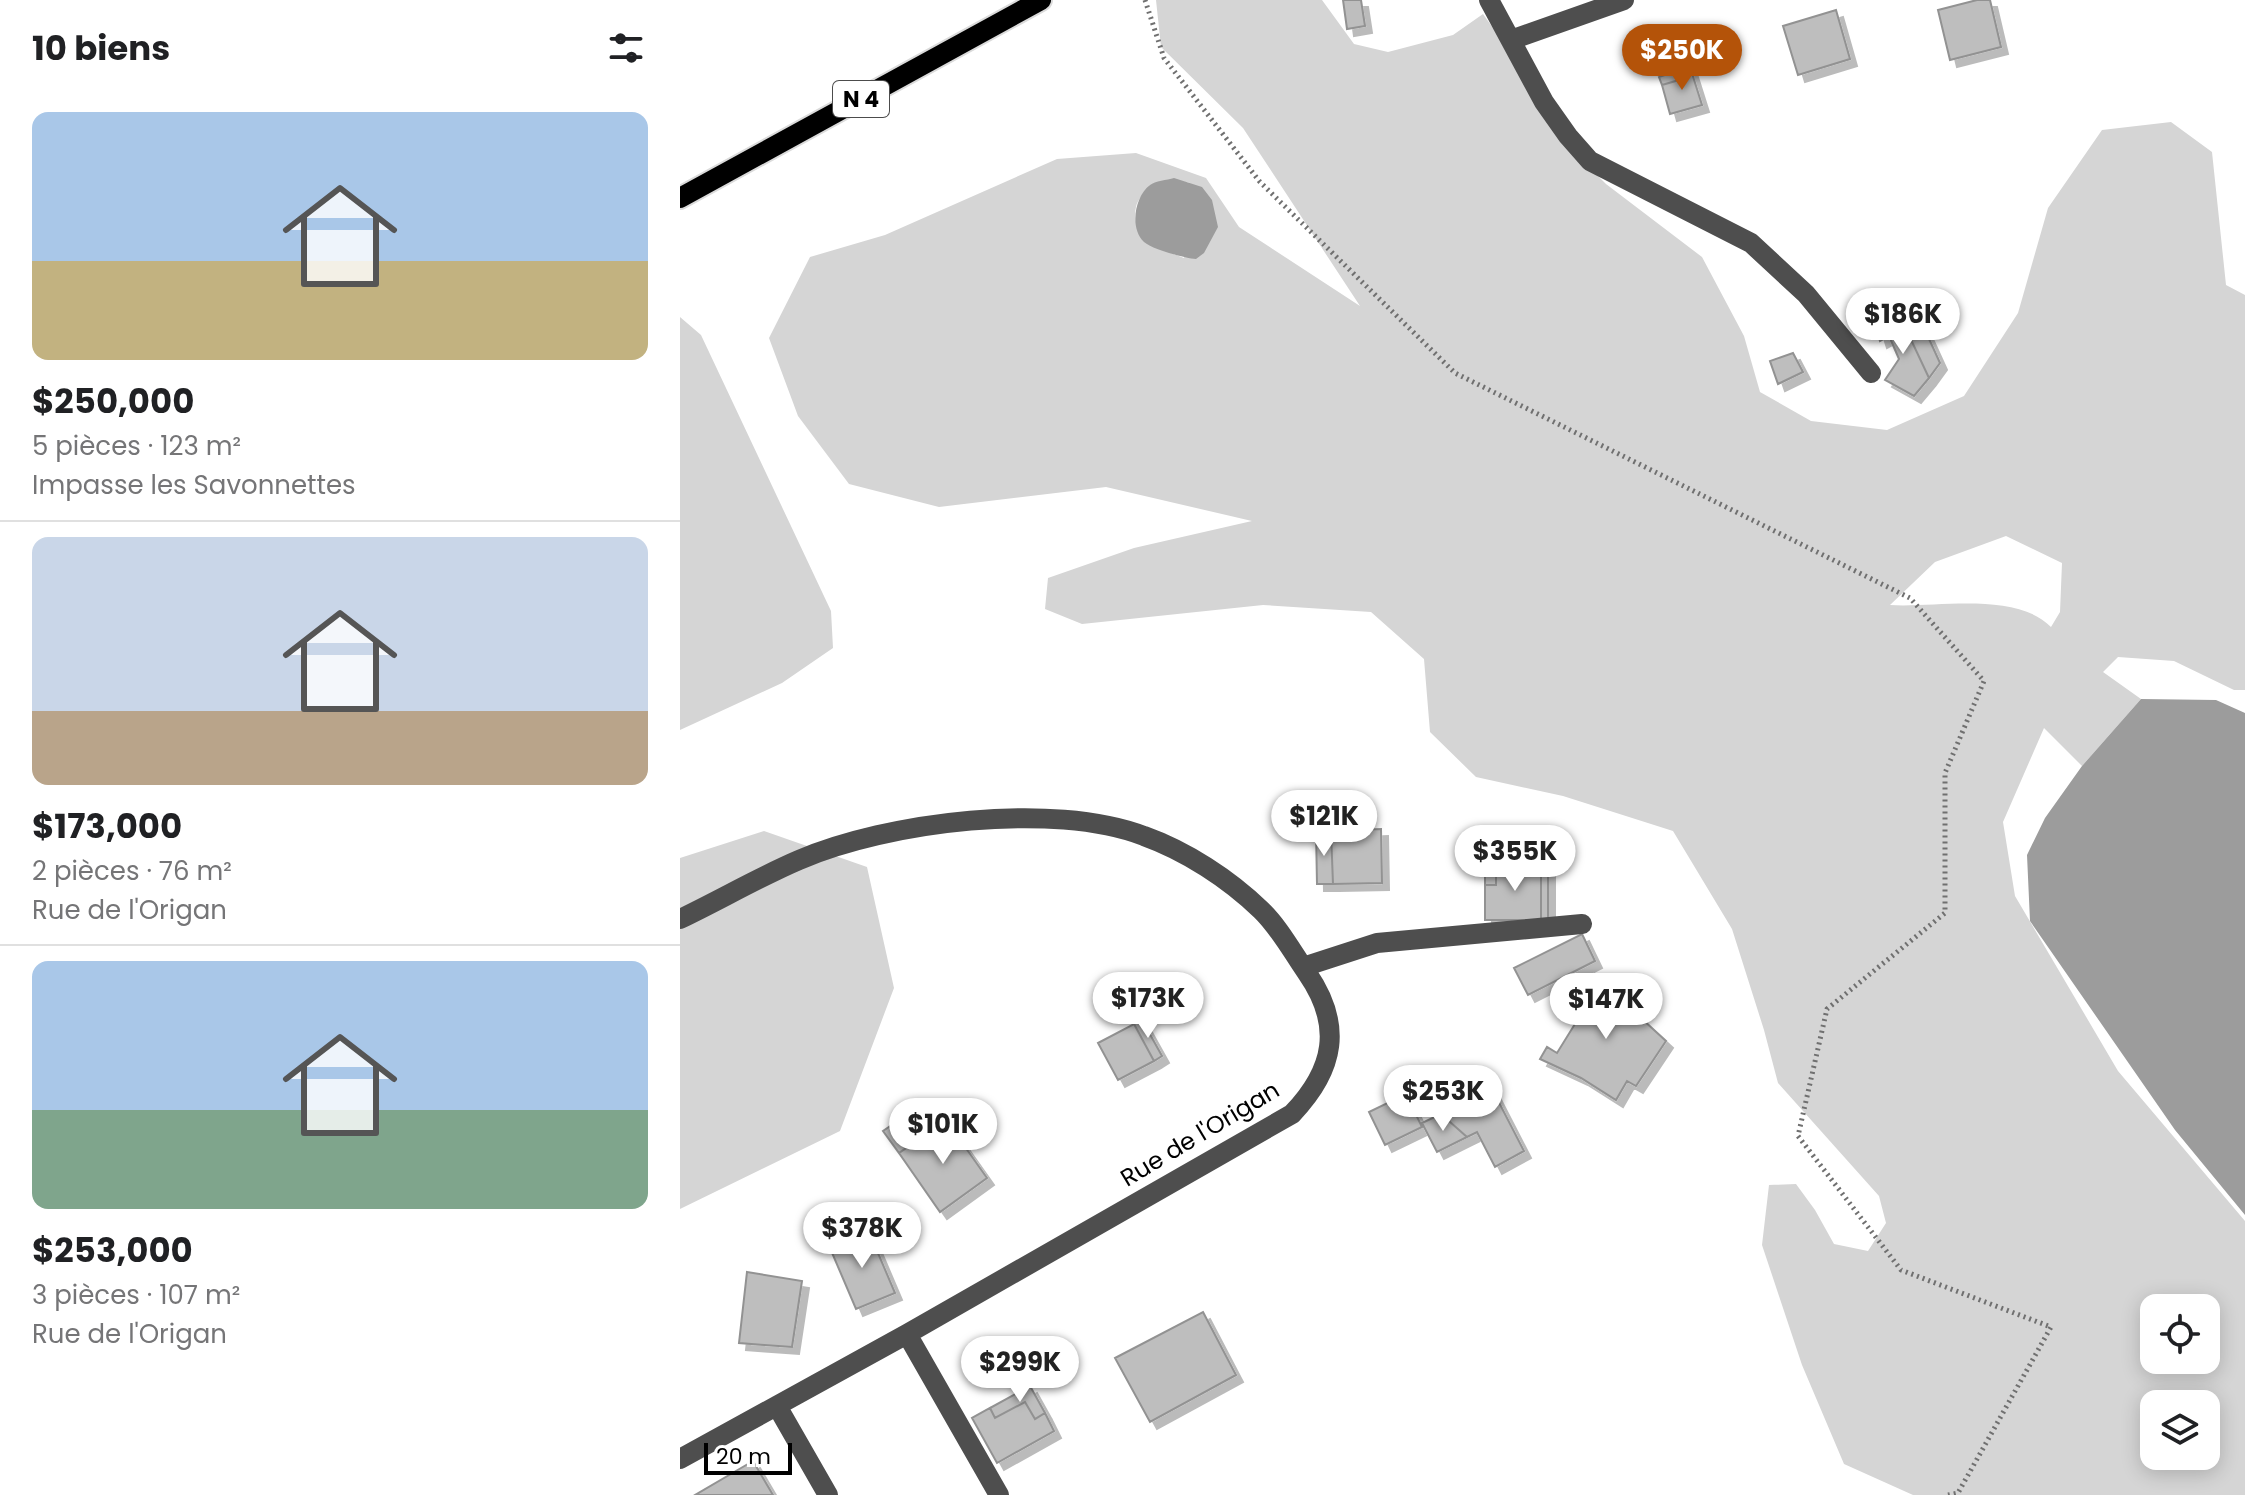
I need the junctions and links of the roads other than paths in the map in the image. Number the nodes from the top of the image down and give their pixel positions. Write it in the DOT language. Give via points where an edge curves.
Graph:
graph roads {
  1 [pos="1041,0"];
  2 [pos="1489,0"];
  3 [pos="1624,0"];
  4 [pos="1511,40"];
  5 [pos="680,198"];
  6 [pos="1871,373"];
  7 [pos="680,919"];
  8 [pos="1582,924"];
  9 [pos="1303,967"];
  10 [pos="907,1334"];
  11 [pos="777,1406"];
  12 [pos="680,1459"];
  13 [pos="828,1495"];
  14 [pos="999,1495"];
  1 -- 5 [label="main road, N 4"];
  2 -- 4 [label="street"];
  3 -- 4 [label="street"];
  4 -- 6 [label="street" via="1544,102 1590,161 1751,243 1806,294"];
  7 -- 9 [label="street, Rue de l'Origan" via="801,859 891,833 948,823 1089,822 1143,835 1189,857 1264,912"];
  8 -- 9 [label="street" via="1377,943"];
  9 -- 10 [label="street, Rue de l'Origan" via="1319,990 1332,1031 1330,1056 1306,1100 1292,1114"];
  10 -- 11 [label="street, Rue de l'Origan"];
  10 -- 14 [label="street"];
  11 -- 12 [label="street, Rue de l'Origan"];
  11 -- 13 [label="street"];
}
